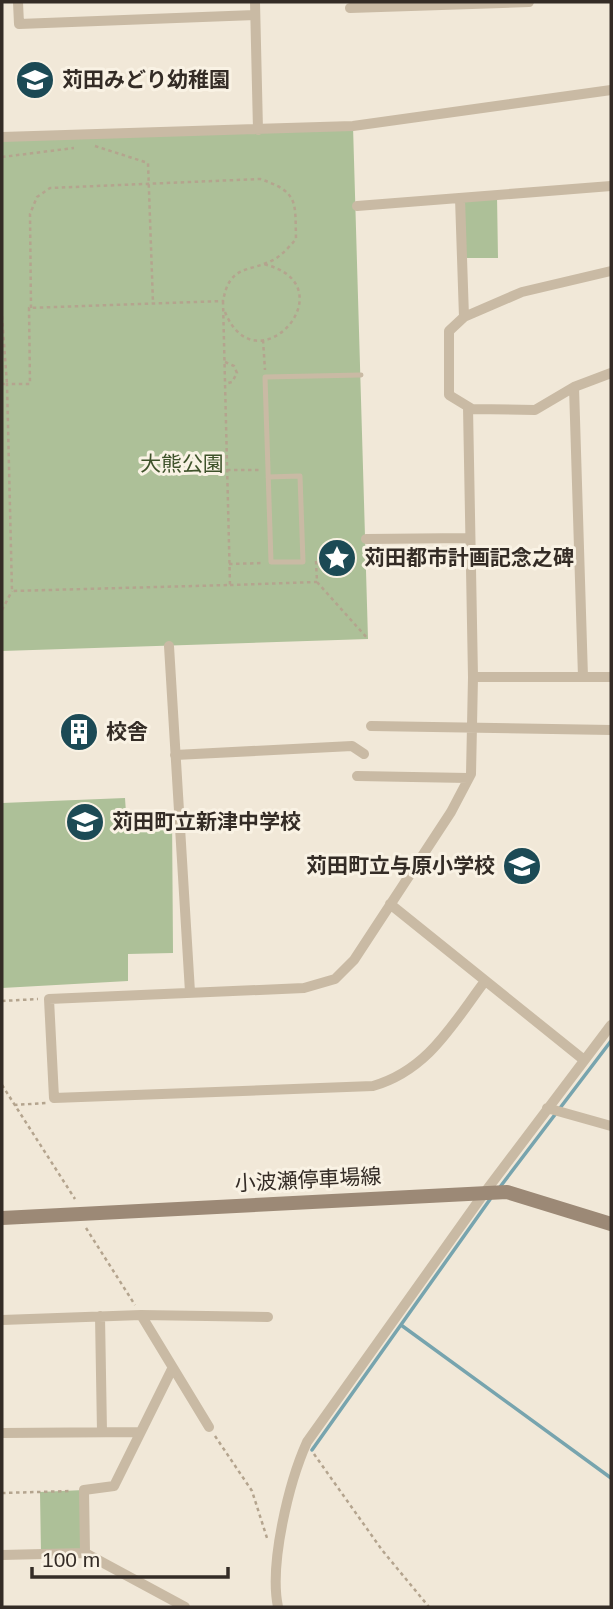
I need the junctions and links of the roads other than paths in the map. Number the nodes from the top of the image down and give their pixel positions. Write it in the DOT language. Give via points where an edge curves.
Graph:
graph roads {
  1 [pos="18,2"];
  2 [pos="255,2"];
  3 [pos="529,2"];
  4 [pos="350,8"];
  5 [pos="255,15"];
  6 [pos="611,90"];
  7 [pos="258,130"];
  8 [pos="2,137"];
  9 [pos="611,186"];
  10 [pos="460,198"];
  11 [pos="356,206"];
  12 [pos="611,271"];
  13 [pos="464,317"];
  14 [pos="611,373"];
  15 [pos="361,375"];
  16 [pos="574,387"];
  17 [pos="468,407"];
  18 [pos="268,477"];
  19 [pos="469,538"];
  20 [pos="366,539"];
  21 [pos="169,646"];
  22 [pos="473,677"];
  23 [pos="583,677"];
  24 [pos="611,677"];
  25 [pos="371,726"];
  26 [pos="471,729"];
  27 [pos="611,730"];
  28 [pos="364,754"];
  29 [pos="175,755"];
  30 [pos="356,776"];
  31 [pos="468,778"];
  32 [pos="390,904"];
  33 [pos="485,981"];
  34 [pos="190,992"];
  35 [pos="611,1025"];
  36 [pos="608,1036"];
  37 [pos="584,1060"];
  38 [pos="547,1108"];
  39 [pos="611,1126"];
  40 [pos="485,1192"];
  41 [pos="2,1218"];
  42 [pos="611,1224"];
  43 [pos="141,1315"];
  44 [pos="100,1316"];
  45 [pos="268,1317"];
  46 [pos="2,1320"];
  47 [pos="173,1369"];
  48 [pos="209,1427"];
  49 [pos="102,1432"];
  50 [pos="140,1432"];
  51 [pos="2,1433"];
  52 [pos="85,1553"];
  53 [pos="2,1555"];
  54 [pos="275,1604"];
  55 [pos="185,1607"];
  1 -- 5 [label="street" via="19,24"];
  2 -- 5 [label="street"];
  3 -- 4 [label="street"];
  5 -- 7 [label="street"];
  6 -- 7 [label="street" via="352,126"];
  7 -- 8 [label="street"];
  9 -- 10 [label="street"];
  10 -- 11 [label="street"];
  10 -- 13 [label="street"];
  12 -- 13 [label="street" via="522,292"];
  13 -- 17 [label="street" via="449,331 449,396"];
  14 -- 16 [label="street"];
  15 -- 18 [label="lane" via="265,377"];
  16 -- 17 [label="street" via="535,410"];
  16 -- 23 [label="street"];
  17 -- 19 [label="street"];
  18 -- 18 [label="lane" via="271,562 303,562 300,476"];
  19 -- 20 [label="street"];
  19 -- 22 [label="street"];
  21 -- 29 [label="street"];
  22 -- 23 [label="street"];
  22 -- 26 [label="street"];
  23 -- 24 [label="street"];
  25 -- 26 [label="street"];
  26 -- 27 [label="street"];
  26 -- 31 [label="street"];
  28 -- 29 [label="street" via="352,746"];
  29 -- 34 [label="street"];
  30 -- 31 [label="street"];
  31 -- 32 [label="street" via="452,812"];
  32 -- 33 [label="street"];
  32 -- 34 [label="street" via="354,960 335,979 304,988"];
  33 -- 34 [label="street" via="425,1059 397,1079 373,1086 54,1098 49,999"];
  33 -- 37 [label="street"];
  35 -- 36 [label="street"];
  36 -- 37 [label="street"];
  37 -- 38 [label="street"];
  38 -- 39 [label="street"];
  38 -- 40 [label="street"];
  40 -- 41 [label="main road, 小波瀬停車場線"];
  40 -- 42 [label="main road, 小波瀬停車場線" via="527,1197"];
  40 -- 54 [label="street" via="307,1442 294,1470 276,1568"];
  43 -- 44 [label="street"];
  43 -- 45 [label="street"];
  43 -- 47 [label="street"];
  44 -- 46 [label="street"];
  44 -- 49 [label="street"];
  47 -- 48 [label="street"];
  47 -- 50 [label="street"];
  49 -- 50 [label="street"];
  49 -- 51 [label="street"];
  50 -- 52 [label="street" via="114,1486 84,1490"];
  52 -- 53 [label="street"];
  52 -- 55 [label="street"];
}
